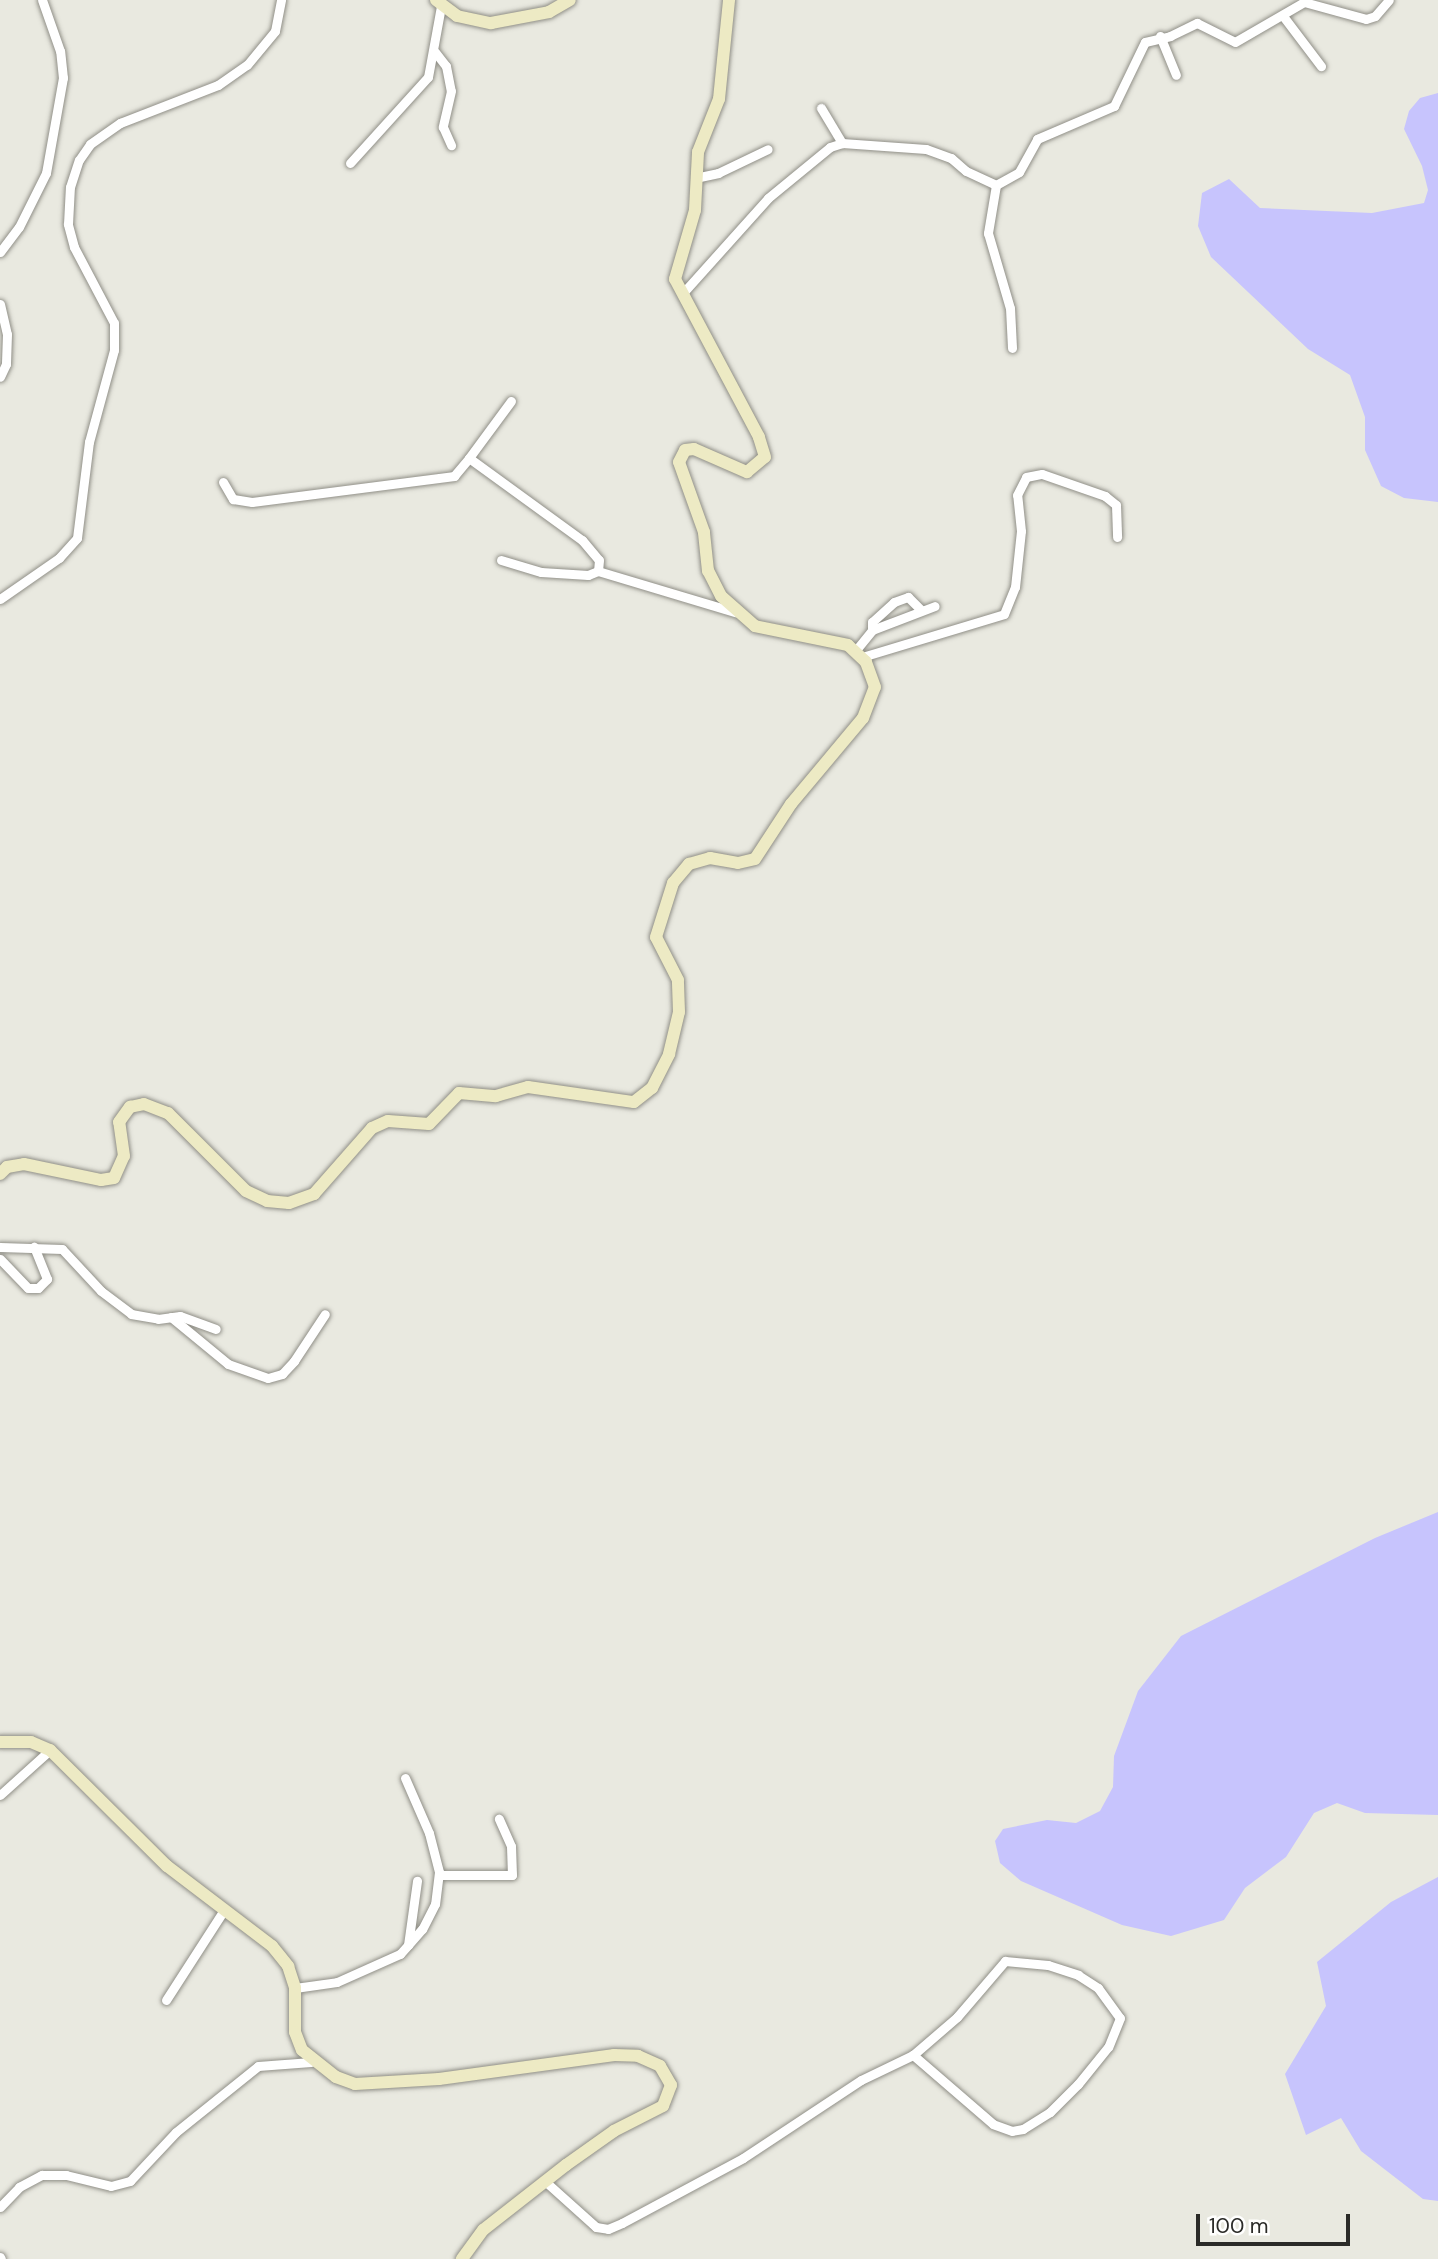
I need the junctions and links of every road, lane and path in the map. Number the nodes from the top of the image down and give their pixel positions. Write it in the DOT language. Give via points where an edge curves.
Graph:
graph roads {
  1 [pos="41,0"];
  2 [pos="281,0"];
  3 [pos="570,0"];
  4 [pos="729,0"];
  5 [pos="1389,0"];
  6 [pos="1304,1"];
  7 [pos="439,3"];
  8 [pos="1283,16"];
  9 [pos="1160,36"];
  10 [pos="435,52"];
  11 [pos="1321,66"];
  12 [pos="1176,75"];
  13 [pos="821,108"];
  14 [pos="842,143"];
  15 [pos="451,145"];
  16 [pos="768,149"];
  17 [pos="350,163"];
  18 [pos="695,178"];
  19 [pos="996,185"];
  20 [pos="0,252"];
  21 [pos="682,294"];
  22 [pos="0,303"];
  23 [pos="1012,348"];
  24 [pos="3,363"];
  25 [pos="0,377"];
  26 [pos="511,401"];
  27 [pos="469,458"];
  28 [pos="223,482"];
  29 [pos="1117,537"];
  30 [pos="501,559"];
  31 [pos="598,571"];
  32 [pos="0,599"];
  33 [pos="894,602"];
  34 [pos="935,606"];
  35 [pos="921,610"];
  36 [pos="735,612"];
  37 [pos="893,622"];
  38 [pos="872,630"];
  39 [pos="859,653"];
  40 [pos="0,1174"];
  41 [pos="0,1247"];
  42 [pos="34,1247"];
  43 [pos="0,1259"];
  44 [pos="325,1314"];
  45 [pos="171,1317"];
  46 [pos="216,1329"];
  47 [pos="0,1742"];
  48 [pos="50,1750"];
  49 [pos="405,1777"];
  50 [pos="0,1795"];
  51 [pos="499,1819"];
  52 [pos="439,1875"];
  53 [pos="417,1881"];
  54 [pos="224,1909"];
  55 [pos="408,1945"];
  56 [pos="295,1988"];
  57 [pos="166,2000"];
  58 [pos="913,2055"];
  59 [pos="311,2062"];
  60 [pos="547,2183"];
  61 [pos="0,2207"];
  62 [pos="462,2259"];
  1 -- 20 [label="street" via="60,51 63,78 46,173 19,228"];
  2 -- 32 [label="street" via="271,39 240,71 218,85 120,123 90,144 79,160 70,187 68,224 74,247 114,323 113,357 89,442 77,538 59,558"];
  3 -- 7 [label="main road" via="549,12 491,23 462,18"];
  4 -- 18 [label="main road" via="716,113 698,152"];
  5 -- 6 [label="street" via="1366,19"];
  6 -- 8 [label="street"];
  7 -- 10 [label="street"];
  8 -- 9 [label="street" via="1235,41 1197,23 1170,37"];
  8 -- 11 [label="street"];
  9 -- 12 [label="street"];
  9 -- 19 [label="street" via="1138,48 1114,106 1037,139 1019,172"];
  10 -- 15 [label="street" via="446,66 451,91 443,128"];
  10 -- 17 [label="street" via="428,76"];
  13 -- 14 [label="street"];
  14 -- 19 [label="street" via="934,151"];
  14 -- 21 [label="street" via="816,156 768,198"];
  16 -- 18 [label="street" via="718,173"];
  18 -- 21 [label="main road" via="694,216 675,275"];
  19 -- 23 [label="street" via="988,233 1010,308"];
  21 -- 36 [label="main road" via="764,450 763,462 747,472 695,449 680,457 704,531 708,571"];
  22 -- 24 [label="street" via="6,334"];
  24 -- 25 [label="street"];
  26 -- 27 [label="street"];
  27 -- 28 [label="street" via="454,476 252,502 233,499"];
  27 -- 31 [label="street" via="582,540 598,560"];
  29 -- 39 [label="street" via="1116,505 1105,496 1042,474 1026,477 1017,495 1021,531 1015,587 1004,614"];
  30 -- 31 [label="street" via="554,574"];
  31 -- 36 [label="street"];
  33 -- 35 [label="street" via="908,597"];
  33 -- 37 [label="street"];
  33 -- 38 [label="street" via="872,622"];
  34 -- 35 [label="street"];
  35 -- 37 [label="street"];
  36 -- 39 [label="main road" via="755,626 823,637"];
  37 -- 38 [label="street"];
  38 -- 39 [label="street"];
  39 -- 40 [label="main road" via="875,687 863,718 791,804 755,859 738,863 709,858 689,864 673,883 656,937 678,980 679,1012 669,1054 644,1097 617,1101 528,1087 496,1096 459,1093 429,1124 388,1121 372,1128 314,1194 289,1203 267,1201 246,1191 168,1113 144,1104 130,1107 119,1122 123,1166 114,1178 105,1181 24,1164 7,1167"];
  41 -- 42 [label="street"];
  42 -- 43 [label="street" via="47,1279 38,1288 28,1288"];
  42 -- 45 [label="street" via="67,1253 101,1291 131,1314"];
  44 -- 45 [label="street" via="287,1370 268,1378 228,1364"];
  45 -- 46 [label="street"];
  47 -- 48 [label="main road" via="31,1742"];
  48 -- 50 [label="street"];
  48 -- 54 [label="main road" via="145,1846"];
  49 -- 52 [label="street" via="429,1833"];
  51 -- 52 [label="street" via="511,1846 515,1871 511,1876"];
  52 -- 55 [label="street" via="428,1919"];
  53 -- 55 [label="street"];
  54 -- 56 [label="main road" via="272,1946 288,1966"];
  54 -- 57 [label="street"];
  55 -- 56 [label="street" via="390,1961 363,1973"];
  56 -- 59 [label="main road" via="295,2032"];
  58 -- 58 [label="street" via="957,2017 1005,1961 1048,1965 1078,1975 1098,1988 1120,2018 1108,2048 1078,2084 1050,2112 1012,2131 993,2124"];
  58 -- 60 [label="street" via="861,2080 724,2169 611,2228 590,2222"];
  59 -- 60 [label="main road" via="355,2084 485,2074 614,2055 638,2056 660,2066 671,2085 663,2106 590,2147"];
  59 -- 61 [label="street" via="258,2066 176,2132 130,2180 111,2186 66,2175 42,2175 19,2187"];
  60 -- 62 [label="main road" via="494,2220"];
}
